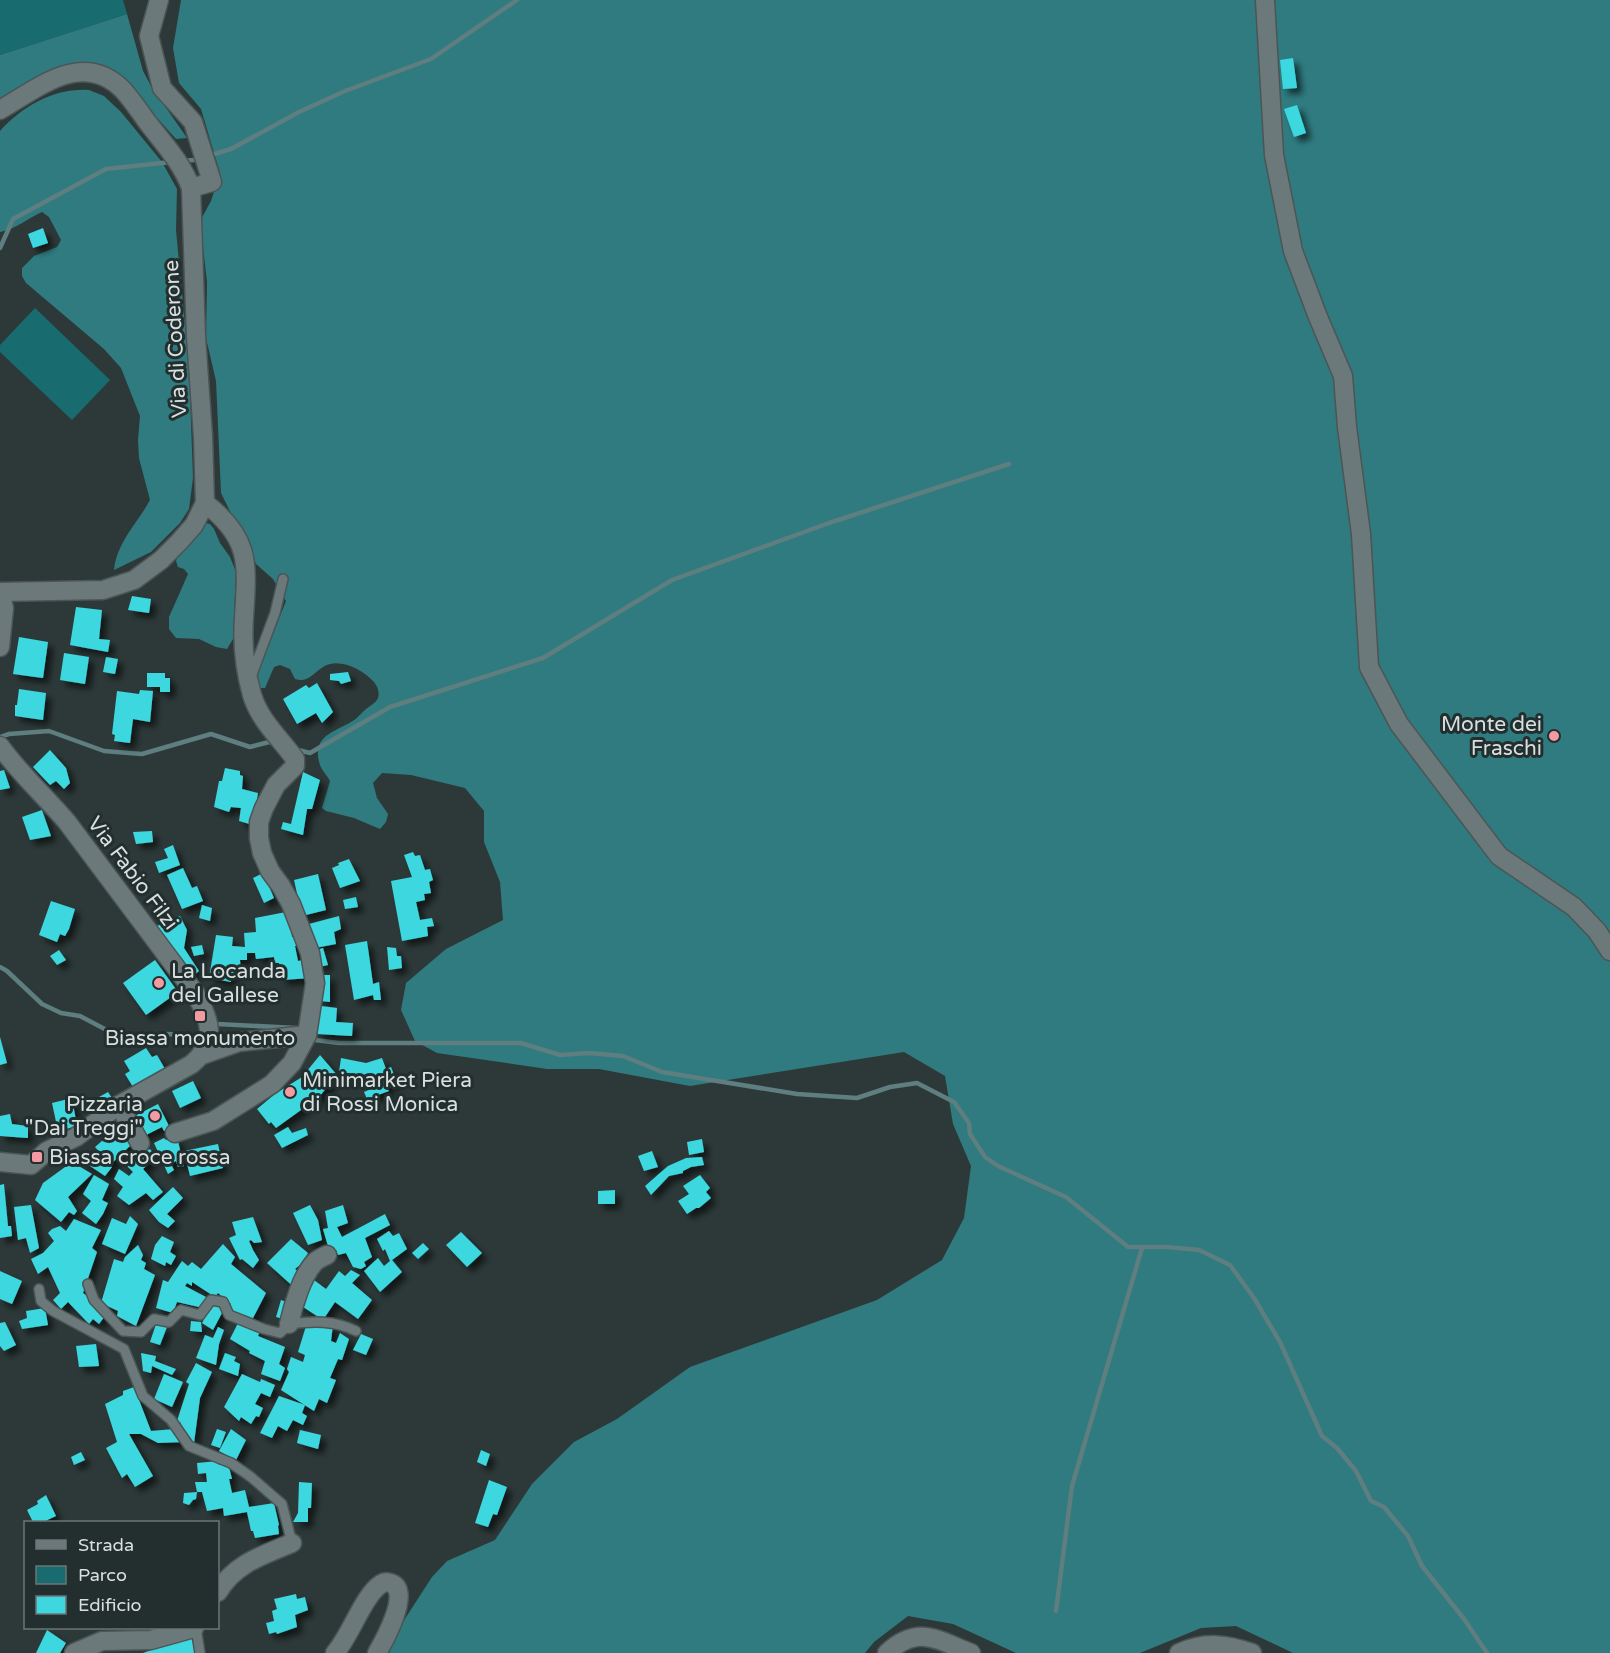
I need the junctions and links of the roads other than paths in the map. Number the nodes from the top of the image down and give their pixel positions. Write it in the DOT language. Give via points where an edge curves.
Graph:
graph roads {
  1 [pos="159,0"];
  2 [pos="1264,0"];
  3 [pos="0,110"];
  4 [pos="191,188"];
  5 [pos="206,503"];
  6 [pos="283,579"];
  7 [pos="0,592"];
  8 [pos="0,646"];
  9 [pos="249,682"];
  10 [pos="0,746"];
  11 [pos="1610,951"];
  12 [pos="307,1035"];
  13 [pos="202,1055"];
  14 [pos="119,1105"];
  15 [pos="175,1133"];
  16 [pos="140,1143"];
  17 [pos="0,1162"];
  18 [pos="327,1255"];
  19 [pos="88,1284"];
  20 [pos="39,1289"];
  21 [pos="289,1324"];
  22 [pos="356,1331"];
  23 [pos="292,1543"];
  24 [pos="219,1590"];
  25 [pos="191,1629"];
  26 [pos="195,1629"];
  27 [pos="74,1653"];
  28 [pos="200,1653"];
  29 [pos="335,1653"];
  30 [pos="377,1653"];
  31 [pos="888,1653"];
  32 [pos="971,1653"];
  33 [pos="1179,1653"];
  34 [pos="1252,1653"];
  1 -- 4 [label="street" via="149,36 162,87 193,122 212,182"];
  2 -- 11 [label="street" via="1274,155 1293,251 1343,376 1361,534 1369,667 1399,724 1499,856 1574,907"];
  3 -- 4 [label="street, Via di Coderone" via="60,75 100,74 122,89 185,171"];
  4 -- 5 [label="street, Via di Coderone"];
  5 -- 7 [label="street" via="179,542 134,580 103,590"];
  5 -- 9 [label="street" via="231,529 246,563 244,656"];
  6 -- 9 [label="lane" via="275,613"];
  7 -- 8 [label="street" via="4,608"];
  9 -- 12 [label="street" via="261,715 296,762 269,795 259,822 259,838 261,853 301,926 310,953 315,983"];
  10 -- 13 [label="street, Via Fabio Filzi" via="67,822 195,993 206,1012 209,1030"];
  12 -- 13 [label="street" via="239,1042"];
  12 -- 15 [label="street" via="292,1063 265,1089 213,1121"];
  13 -- 14 [label="street"];
  14 -- 16 [label="street"];
  14 -- 17 [label="street" via="76,1137 46,1151 31,1165"];
  18 -- 21 [label="street" via="315,1262 305,1278"];
  19 -- 21 [label="lane" via="94,1300 123,1331 141,1332 154,1319 169,1322 181,1310 200,1315 211,1300 223,1302 229,1315 264,1329 280,1333"];
  20 -- 23 [label="lane" via="40,1301 54,1311 124,1349 143,1396 171,1420 189,1446 231,1463 282,1503"];
  21 -- 22 [label="lane" via="336,1323"];
  23 -- 24 [label="street" via="238,1567"];
  25 -- 27 [label="street" via="150,1640 102,1641"];
  26 -- 28 [label="lane"];
  29 -- 30 [label="street" via="376,1589 384,1582 393,1583 398,1592 397,1608"];
  31 -- 32 [label="street" via="902,1641 919,1635"];
  33 -- 34 [label="street" via="1217,1644"];
}
